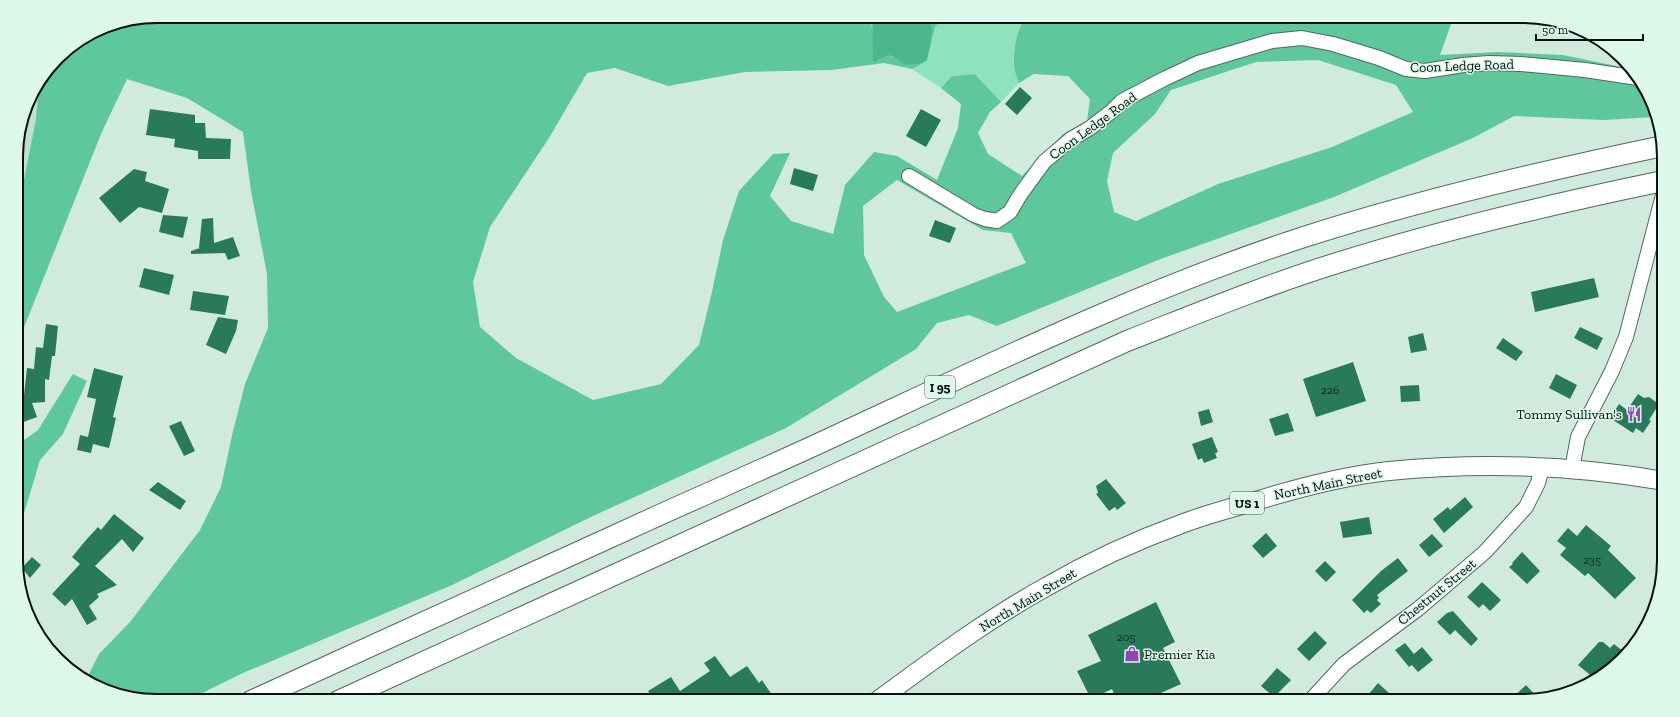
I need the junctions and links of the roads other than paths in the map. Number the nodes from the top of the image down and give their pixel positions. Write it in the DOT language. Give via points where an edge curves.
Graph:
graph roads {
  1 [pos="1630,77"];
  2 [pos="1656,148"];
  3 [pos="909,176"];
  4 [pos="1654,183"];
  5 [pos="1657,218"];
  6 [pos="1542,467"];
  7 [pos="1572,469"];
  8 [pos="1657,480"];
  9 [pos="266,694"];
  10 [pos="353,694"];
  11 [pos="887,694"];
  12 [pos="1316,694"];
  1 -- 3 [label="street, Coon Ledge Road" via="1513,64 1463,65 1425,71 1406,69 1333,44 1302,38 1272,41 1198,63 1122,102 1044,162 1010,212 997,221 974,215"];
  2 -- 9 [label="highway, I 95" via="1584,162 1392,211 1306,236 1184,280 1108,311"];
  4 -- 10 [label="highway, I 95" via="1496,218 1433,235 1336,263 1212,307 1028,386"];
  5 -- 7 [label="street" via="1626,336 1612,371 1578,437"];
  6 -- 7 [label="main road, North Main Street / US 1"];
  6 -- 11 [label="main road, North Main Street / US 1" via="1464,466 1387,471 1296,488 1184,522 1046,586 1005,611"];
  6 -- 12 [label="street, Chestnut Street" via="1538,483 1526,507 1485,552 1418,609 1344,664"];
  7 -- 8 [label="main road, North Main Street / US 1"];
}
